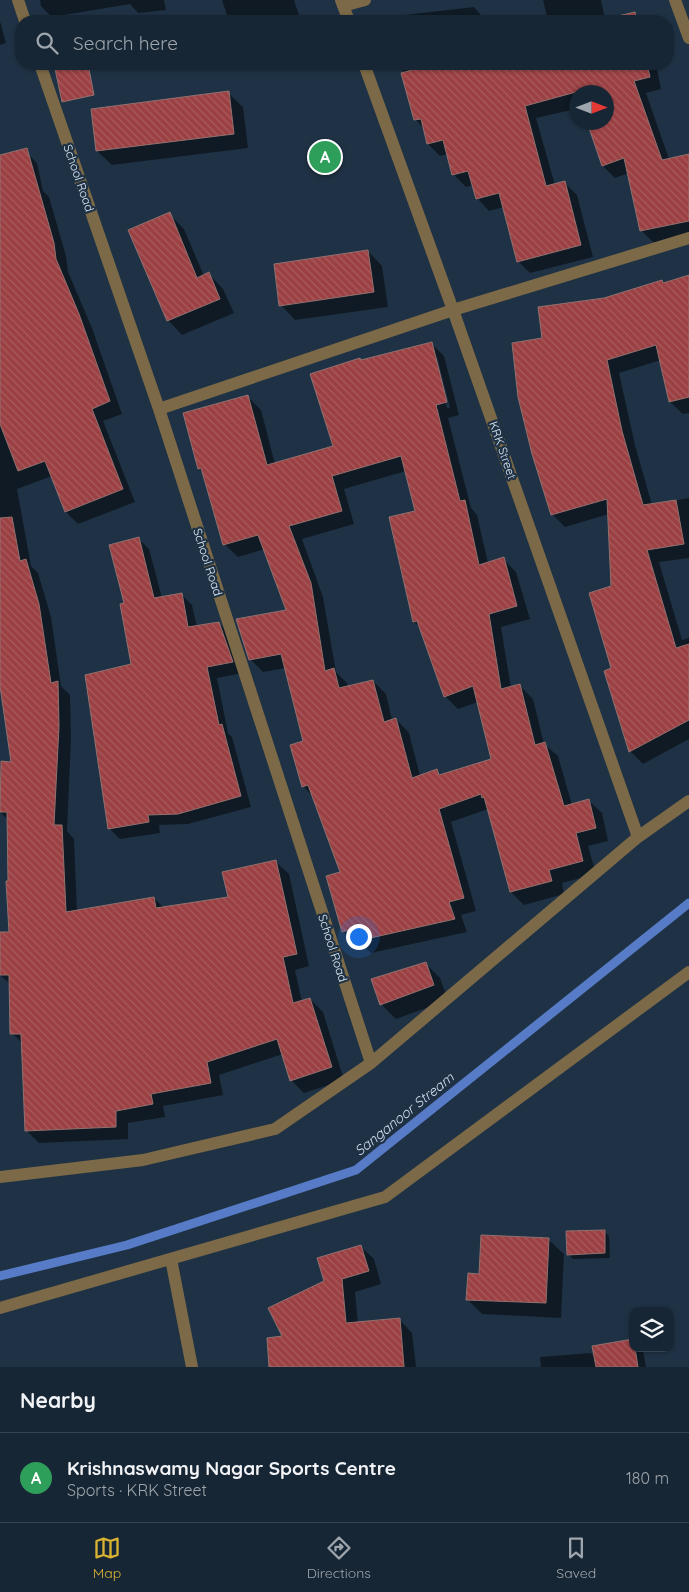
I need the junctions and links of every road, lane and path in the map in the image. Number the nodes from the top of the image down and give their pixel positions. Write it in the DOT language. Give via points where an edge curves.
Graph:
graph roads {
  1 [pos="18,0"];
  2 [pos="364,0"];
  3 [pos="675,0"];
  4 [pos="342,3"];
  5 [pos="23,15"];
  6 [pos="347,15"];
  7 [pos="689,38"];
  8 [pos="42,70"];
  9 [pos="366,70"];
  10 [pos="689,238"];
  11 [pos="453,310"];
  12 [pos="159,409"];
  13 [pos="689,801"];
  14 [pos="638,837"];
  15 [pos="689,972"];
  16 [pos="370,1063"];
  17 [pos="0,1177"];
  18 [pos="171,1259"];
  19 [pos="0,1308"];
  20 [pos="192,1367"];
  1 -- 5 [label="street"];
  2 -- 4 [label="street"];
  3 -- 7 [label="street"];
  4 -- 6 [label="street"];
  8 -- 12 [label="street, School Road"];
  9 -- 11 [label="street, KRK Street"];
  10 -- 11 [label="street"];
  11 -- 12 [label="street"];
  11 -- 14 [label="street, KRK Street"];
  12 -- 16 [label="street, School Road"];
  13 -- 14 [label="street"];
  14 -- 16 [label="street"];
  15 -- 18 [label="street" via="385,1197"];
  16 -- 17 [label="street" via="276,1129 143,1160"];
  18 -- 19 [label="street"];
  18 -- 20 [label="street"];
}
